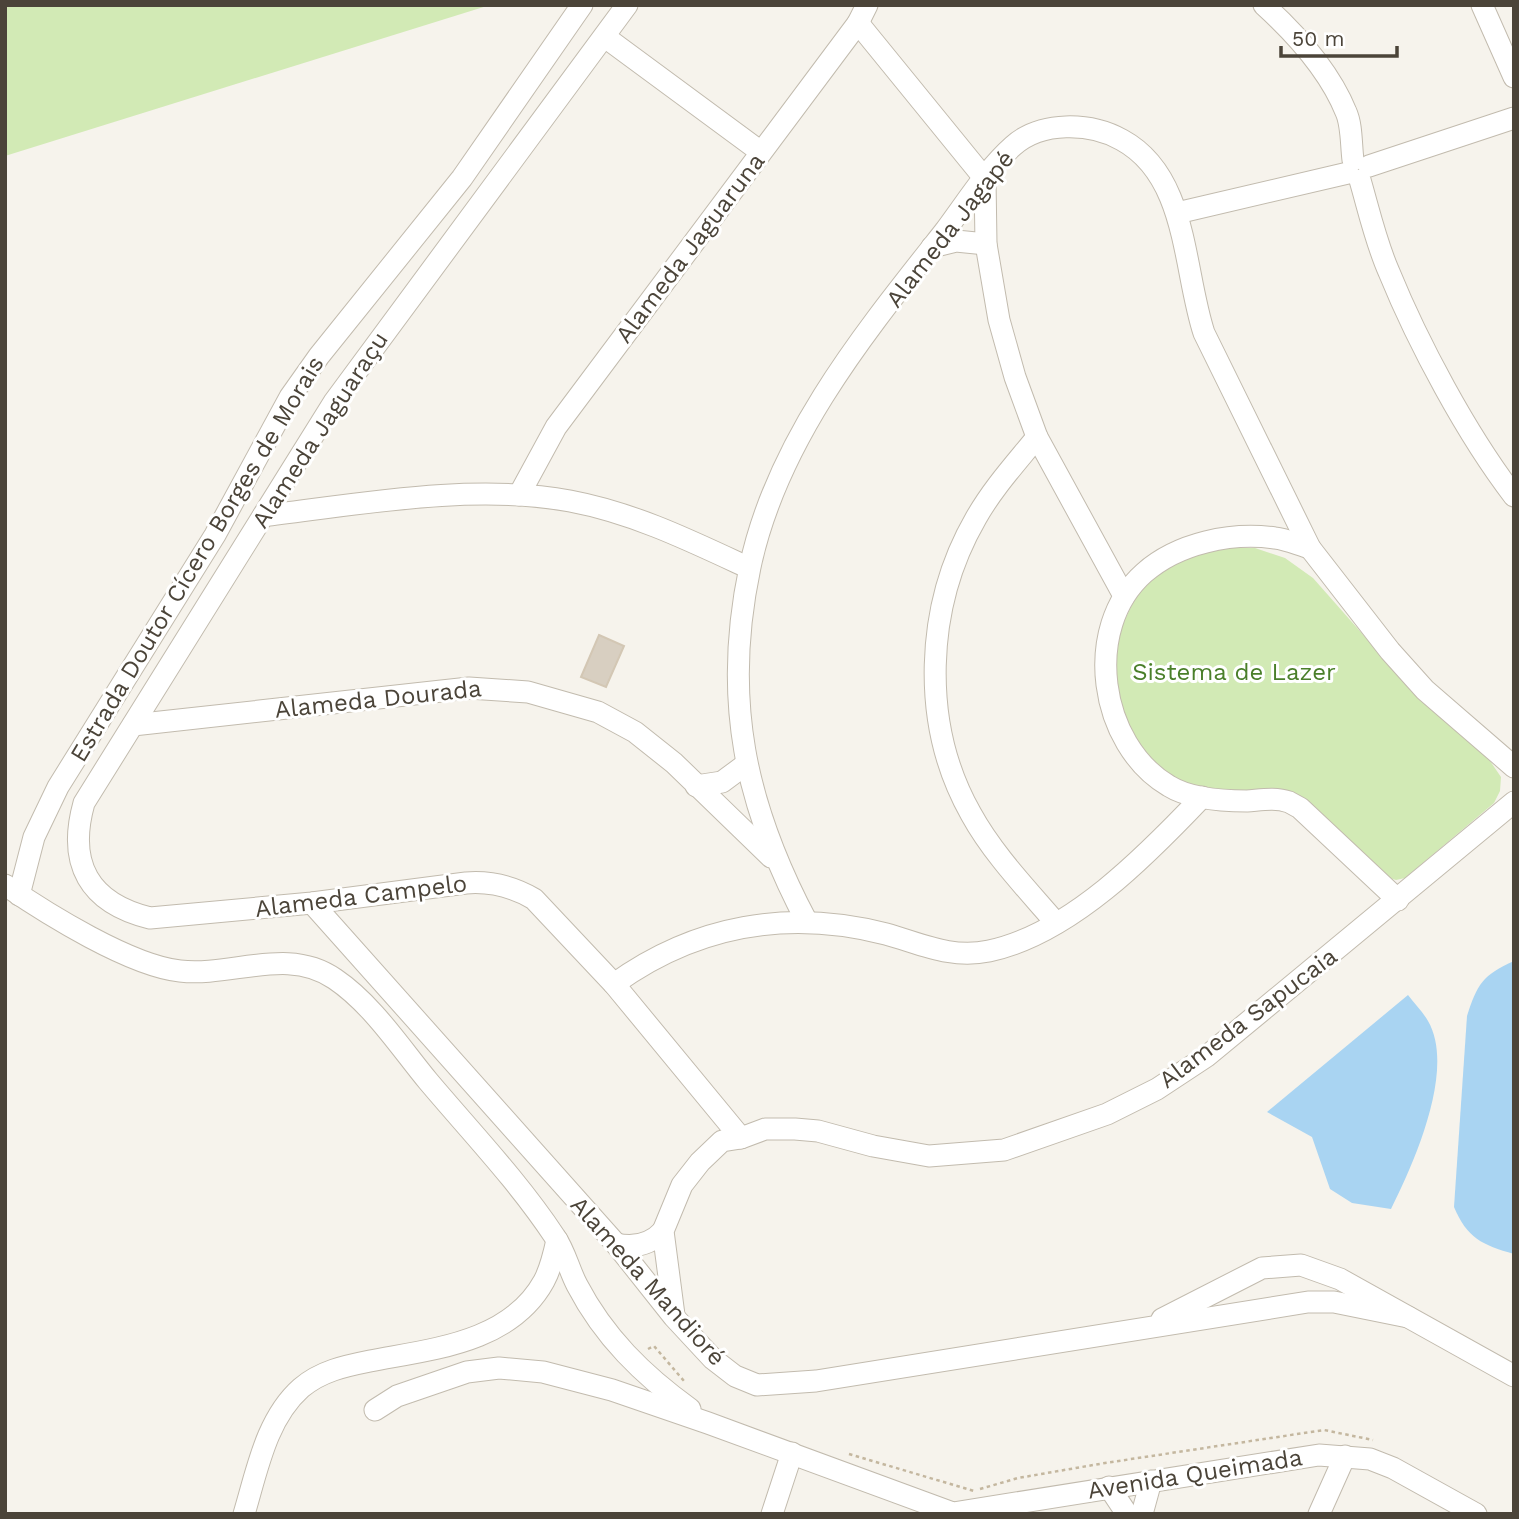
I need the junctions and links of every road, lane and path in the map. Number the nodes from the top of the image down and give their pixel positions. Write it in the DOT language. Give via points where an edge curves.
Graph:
graph roads {
  1 [pos="582,5"];
  2 [pos="627,5"];
  3 [pos="1264,5"];
  4 [pos="1482,5"];
  5 [pos="862,14"];
  6 [pos="605,37"];
  7 [pos="1514,77"];
  8 [pos="1514,118"];
  9 [pos="761,152"];
  10 [pos="1357,170"];
  11 [pos="985,179"];
  12 [pos="1177,213"];
  13 [pos="986,244"];
  14 [pos="932,247"];
  15 [pos="1037,437"];
  16 [pos="292,470"];
  17 [pos="519,495"];
  18 [pos="1514,496"];
  19 [pos="320,510"];
  20 [pos="263,516"];
  21 [pos="1310,548"];
  22 [pos="750,568"];
  23 [pos="1124,596"];
  24 [pos="157,685"];
  25 [pos="179,720"];
  26 [pos="133,725"];
  27 [pos="745,765"];
  28 [pos="1514,766"];
  29 [pos="696,786"];
  30 [pos="1202,797"];
  31 [pos="1514,802"];
  32 [pos="1514,819"];
  33 [pos="1479,830"];
  34 [pos="776,862"];
  35 [pos="90,883"];
  36 [pos="12,890"];
  37 [pos="356,897"];
  38 [pos="1398,900"];
  39 [pos="312,904"];
  40 [pos="807,922"];
  41 [pos="1056,923"];
  42 [pos="343,936"];
  43 [pos="614,984"];
  44 [pos="741,1138"];
  45 [pos="663,1231"];
  46 [pos="557,1240"];
  47 [pos="616,1244"];
  48 [pos="1340,1279"];
  49 [pos="1215,1293"];
  50 [pos="1335,1302"];
  51 [pos="1222,1316"];
  52 [pos="674,1317"];
  53 [pos="1408,1317"];
  54 [pos="1144,1328"];
  55 [pos="635,1364"];
  56 [pos="1514,1377"];
  57 [pos="687,1384"];
  58 [pos="611,1390"];
  59 [pos="375,1410"];
  60 [pos="708,1423"];
  61 [pos="792,1452"];
  62 [pos="849,1454"];
  63 [pos="1345,1456"];
  64 [pos="1370,1459"];
  65 [pos="1151,1481"];
  66 [pos="1109,1487"];
  67 [pos="909,1494"];
  68 [pos="1020,1507"];
  69 [pos="953,1513"];
  70 [pos="244,1514"];
  71 [pos="772,1514"];
  72 [pos="919,1514"];
  73 [pos="1127,1514"];
  74 [pos="1142,1514"];
  75 [pos="1319,1514"];
  76 [pos="1476,1514"];
  1 -- 36 [label="street, Estrada Doutor Cícero Borges de Morais" via="462,178 290,397 215,536 58,787"];
  2 -- 6 [label="street, Alameda Jaguaraçu"];
  3 -- 10 [label="street" via="1294,33 1348,114"];
  4 -- 7 [label="street"];
  5 -- 9 [label="street, Alameda Jaguaruna"];
  5 -- 11 [label="street"];
  6 -- 9 [label="street"];
  6 -- 16 [label="street, Alameda Jaguaraçu" via="400,309"];
  8 -- 10 [label="street"];
  9 -- 17 [label="street, Alameda Jaguaruna" via="556,427"];
  10 -- 12 [label="street"];
  10 -- 18 [label="street" via="1399,295 1456,406"];
  11 -- 12 [label="street, Alameda Jagapé" via="1014,145 1031,135 1069,127 1098,130 1123,140 1148,161 1167,186"];
  11 -- 13 [label="street"];
  11 -- 14 [label="street, Alameda Jagapé"];
  12 -- 21 [label="street, Alameda Jagapé" via="1204,333"];
  13 -- 14 [label="street" via="956,241"];
  13 -- 15 [label="street" via="999,320"];
  14 -- 22 [label="street, Alameda Jagapé" via="829,387 798,438 777,483"];
  15 -- 23 [label="street"];
  15 -- 41 [label="street" via="995,489 957,555 942,603 936,690 949,762 970,813"];
  16 -- 19 [label="street" via="290,483 298,495"];
  16 -- 20 [label="street, Alameda Jaguaraçu"];
  17 -- 19 [label="street" via="466,494"];
  17 -- 22 [label="street" via="620,513"];
  19 -- 20 [label="street"];
  20 -- 24 [label="street, Alameda Jaguaraçu"];
  21 -- 23 [label="street" via="1276,538 1213,540 1166,558 1144,573"];
  21 -- 28 [label="street, Alameda Jagapé" via="1426,690"];
  22 -- 27 [label="street, Alameda Jagapé" via="738,662"];
  23 -- 30 [label="street" via="1109,640 1108,701 1133,753 1155,776 1170,787"];
  24 -- 25 [label="street"];
  24 -- 26 [label="street, Alameda Jaguaraçu"];
  25 -- 26 [label="street, Alameda Dourada"];
  25 -- 29 [label="street, Alameda Dourada" via="497,688 563,700 598,712 635,733"];
  26 -- 35 [label="street, Alameda Jaguaraçu" via="84,803 79,821 81,862"];
  27 -- 29 [label="street" via="722,782"];
  27 -- 34 [label="street, Alameda Jagapé"];
  29 -- 34 [label="street, Alameda Dourada"];
  30 -- 38 [label="street" via="1289,802"];
  30 -- 41 [label="street" via="1162,839 1086,904"];
  31 -- 33 [label="street, Alameda Sapucaia"];
  32 -- 33 [label="street"];
  33 -- 38 [label="street, Alameda Sapucaia"];
  34 -- 40 [label="street, Alameda Jagapé"];
  35 -- 39 [label="street, Alameda Campelo" via="125,912 150,918"];
  36 -- 46 [label="street, Avenida Queimada" via="122,951 157,965 201,972 284,962 319,970 336,980 383,1027"];
  37 -- 39 [label="street, Alameda Campelo"];
  37 -- 42 [label="street"];
  37 -- 43 [label="street, Alameda Campelo" via="483,882 519,890 534,899"];
  38 -- 44 [label="street, Alameda Sapucaia" via="1207,1056 1107,1114 1004,1150 970,1155 929,1156 807,1130 765,1129"];
  39 -- 42 [label="street, Alameda Mandioré"];
  40 -- 41 [label="street" via="864,930 930,949 971,953 1016,942"];
  40 -- 43 [label="street" via="755,925 714,934 647,960"];
  42 -- 47 [label="street, Alameda Mandioré"];
  43 -- 44 [label="street, Alameda Campelo"];
  44 -- 45 [label="street, Alameda Sapucaia" via="722,1141 700,1162 682,1185"];
  45 -- 47 [label="street" via="643,1245"];
  45 -- 52 [label="street, Alameda Sapucaia"];
  46 -- 55 [label="street, Avenida Queimada" via="595,1316"];
  46 -- 70 [label="street" via="549,1271 534,1296 501,1325 421,1353 329,1371 300,1389 283,1409 267,1443"];
  47 -- 52 [label="street, Alameda Mandioré"];
  48 -- 49 [label="street, Alameda Mandioré" via="1301,1265 1281,1265 1262,1268"];
  48 -- 50 [label="street"];
  48 -- 53 [label="street, Alameda Mandioré"];
  49 -- 51 [label="street"];
  49 -- 54 [label="street, Alameda Mandioré"];
  50 -- 51 [label="street, Alameda Mandioré"];
  50 -- 53 [label="street, Alameda Mandioré"];
  51 -- 54 [label="street, Alameda Mandioré"];
  52 -- 54 [label="street, Alameda Mandioré" via="713,1359 757,1385 816,1381"];
  53 -- 56 [label="street, Alameda Mandioré"];
  55 -- 57 [label="path" via="654,1346"];
  55 -- 58 [label="street"];
  55 -- 60 [label="street, Avenida Queimada"];
  58 -- 59 [label="street, Avenida Queimada" via="554,1375 499,1368 435,1381"];
  58 -- 60 [label="street, Avenida Queimada"];
  60 -- 61 [label="street, Avenida Queimada"];
  61 -- 67 [label="street, Avenida Queimada"];
  61 -- 71 [label="street"];
  62 -- 64 [label="path" via="973,1491 1043,1474 1324,1430 1377,1441"];
  63 -- 64 [label="street, Avenida Queimada"];
  63 -- 65 [label="street, Avenida Queimada" via="1300,1457"];
  63 -- 75 [label="street"];
  64 -- 76 [label="street, Avenida Queimada"];
  65 -- 66 [label="street, Avenida Queimada"];
  65 -- 74 [label="street"];
  66 -- 68 [label="street, Avenida Queimada"];
  66 -- 73 [label="street"];
  67 -- 69 [label="street, Avenida Queimada"];
  67 -- 72 [label="street"];
  68 -- 69 [label="street, Avenida Queimada"];
}
